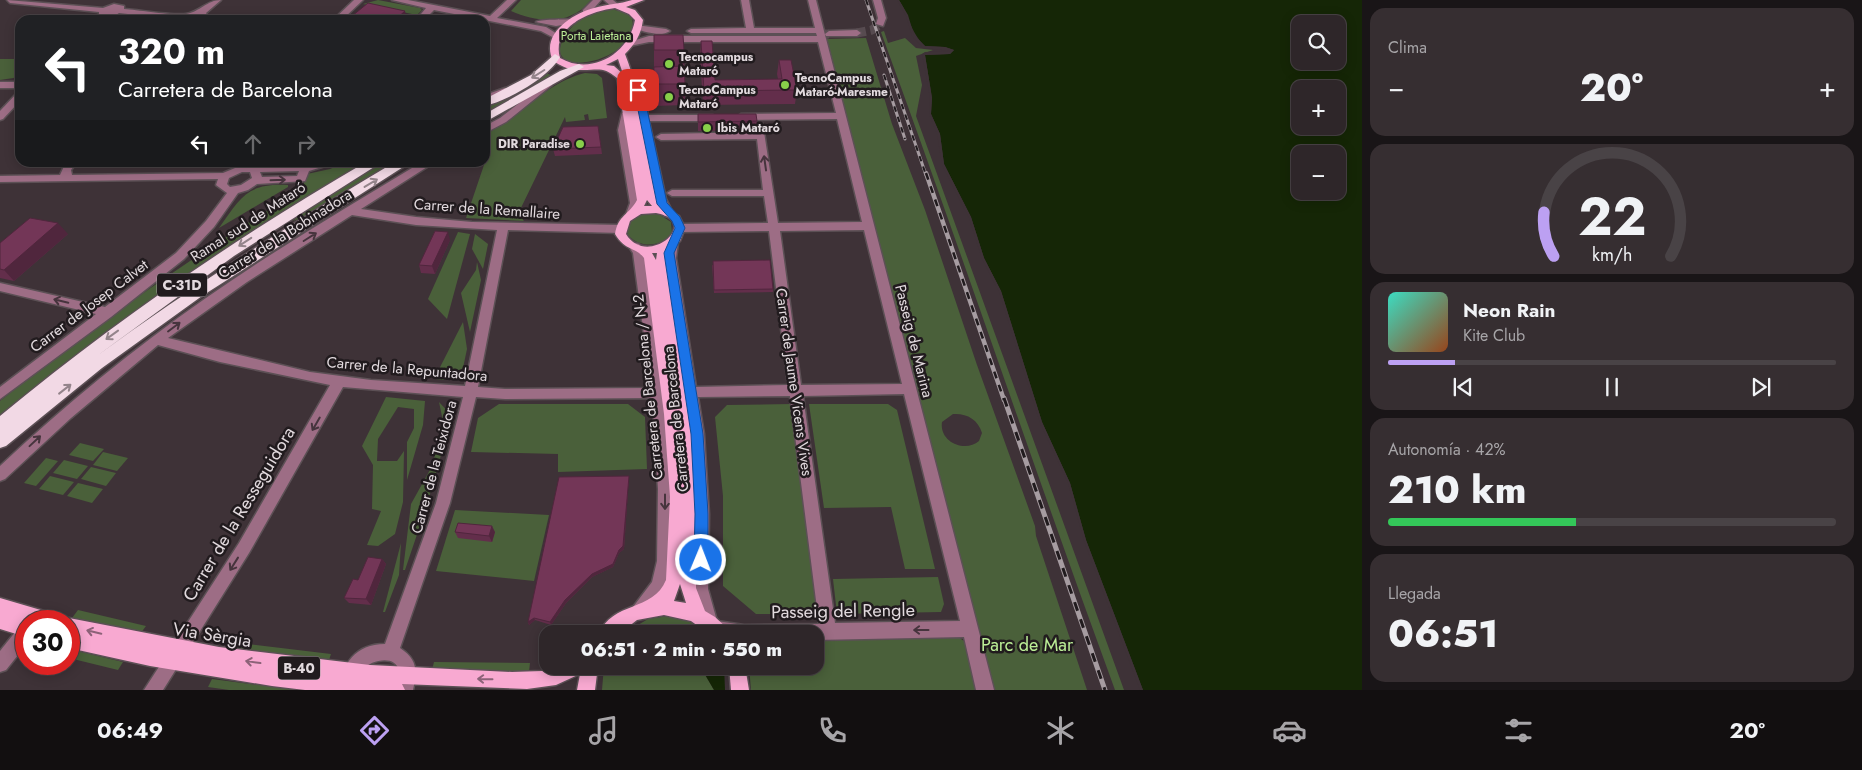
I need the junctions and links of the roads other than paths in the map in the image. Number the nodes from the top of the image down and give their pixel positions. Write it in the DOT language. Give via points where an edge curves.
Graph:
graph roads {
  1 [pos="125,0"];
  2 [pos="217,0"];
  3 [pos="359,0"];
  4 [pos="396,0"];
  5 [pos="512,0"];
  6 [pos="597,0"];
  7 [pos="608,0"];
  8 [pos="640,0"];
  9 [pos="645,0"];
  10 [pos="745,0"];
  11 [pos="812,0"];
  12 [pos="877,0"];
  13 [pos="11,1"];
  14 [pos="431,4"];
  15 [pos="0,5"];
  16 [pos="618,7"];
  17 [pos="118,9"];
  18 [pos="586,12"];
  19 [pos="103,15"];
  20 [pos="159,15"];
  21 [pos="204,15"];
  22 [pos="342,15"];
  23 [pos="423,15"];
  24 [pos="489,15"];
  25 [pos="490,15"];
  26 [pos="494,16"];
  27 [pos="638,16"];
  28 [pos="572,21"];
  29 [pos="880,24"];
  30 [pos="639,27"];
  31 [pos="751,32"];
  32 [pos="857,33"];
  33 [pos="820,34"];
  34 [pos="704,35"];
  35 [pos="558,36"];
  36 [pos="630,43"];
  37 [pos="620,53"];
  38 [pos="555,57"];
  39 [pos="596,66"];
  40 [pos="579,67"];
  41 [pos="629,79"];
  42 [pos="551,81"];
  43 [pos="0,85"];
  44 [pos="15,86"];
  45 [pos="517,86"];
  46 [pos="490,96"];
  47 [pos="15,101"];
  48 [pos="490,101"];
  49 [pos="628,113"];
  50 [pos="490,116"];
  51 [pos="841,116"];
  52 [pos="0,117"];
  53 [pos="644,118"];
  54 [pos="490,127"];
  55 [pos="760,127"];
  56 [pos="661,137"];
  57 [pos="320,167"];
  58 [pos="368,167"];
  59 [pos="397,167"];
  60 [pos="422,167"];
  61 [pos="69,170"];
  62 [pos="250,170"];
  63 [pos="0,179"];
  64 [pos="223,179"];
  65 [pos="0,184"];
  66 [pos="234,190"];
  67 [pos="672,193"];
  68 [pos="769,193"];
  69 [pos="352,211"];
  70 [pos="665,211"];
  71 [pos="634,213"];
  72 [pos="868,226"];
  73 [pos="773,227"];
  74 [pos="502,228"];
  75 [pos="680,228"];
  76 [pos="620,229"];
  77 [pos="668,245"];
  78 [pos="639,248"];
  79 [pos="0,287"];
  80 [pos="107,314"];
  81 [pos="156,340"];
  82 [pos="339,380"];
  83 [pos="909,389"];
  84 [pos="796,390"];
  85 [pos="471,392"];
  86 [pos="692,392"];
  87 [pos="659,393"];
  88 [pos="0,394"];
  89 [pos="0,426"];
  90 [pos="0,441"];
  91 [pos="0,475"];
  92 [pos="0,606"];
  93 [pos="655,607"];
  94 [pos="15,610"];
  95 [pos="636,612"];
  96 [pos="0,621"];
  97 [pos="617,625"];
  98 [pos="711,625"];
  99 [pos="15,626"];
  100 [pos="80,629"];
  101 [pos="970,629"];
  102 [pos="824,631"];
  103 [pos="828,631"];
  104 [pos="80,642"];
  105 [pos="15,644"];
  106 [pos="390,651"];
  107 [pos="175,656"];
  108 [pos="0,664"];
  109 [pos="566,675"];
  110 [pos="588,675"];
  111 [pos="738,675"];
  112 [pos="347,683"];
  113 [pos="406,683"];
  114 [pos="153,690"];
  115 [pos="396,690"];
  116 [pos="586,690"];
  117 [pos="740,690"];
  118 [pos="985,690"];
  1 -- 17 [label="street"];
  2 -- 21 [label="street"];
  3 -- 22 [label="street"];
  4 -- 14 [label="street"];
  5 -- 26 [label="street"];
  6 -- 18 [label="street"];
  7 -- 16 [label="street"];
  8 -- 16 [label="main road"];
  9 -- 27 [label="main road"];
  10 -- 31 [label="street"];
  11 -- 33 [label="street, Passeig de Marina"];
  12 -- 29 [label="street" via="882,18"];
  13 -- 15 [label="street"];
  13 -- 19 [label="street"];
  14 -- 23 [label="street"];
  14 -- 24 [label="street"];
  16 -- 18 [label="main road" via="600,7"];
  16 -- 27 [label="main road"];
  17 -- 19 [label="street"];
  17 -- 20 [label="street"];
  18 -- 28 [label="main road"];
  25 -- 26 [label="street"];
  26 -- 28 [label="street" via="549,24"];
  26 -- 35 [label="street"];
  27 -- 30 [label="main road"];
  28 -- 35 [label="main road"];
  30 -- 34 [label="street"];
  30 -- 36 [label="main road"];
  31 -- 33 [label="street"];
  31 -- 34 [label="street"];
  32 -- 33 [label="street"];
  33 -- 34 [label="street"];
  33 -- 51 [label="street, Passeig de Marina"];
  34 -- 36 [label="street"];
  35 -- 38 [label="main road"];
  36 -- 37 [label="main road"];
  37 -- 39 [label="main road"];
  37 -- 41 [label="main road"];
  38 -- 40 [label="main road" via="562,63"];
  38 -- 45 [label="highway, one-way" via="544,70"];
  39 -- 40 [label="main road"];
  39 -- 49 [label="main road" via="619,73"];
  40 -- 42 [label="highway"];
  41 -- 53 [label="street" via="638,90"];
  41 -- 70 [label="main road" via="652,199"];
  42 -- 50 [label="highway"];
  42 -- 54 [label="street"];
  43 -- 44 [label="street"];
  45 -- 46 [label="street"];
  45 -- 48 [label="highway"];
  47 -- 52 [label="street"];
  49 -- 71 [label="street" via="623,130"];
  51 -- 55 [label="street"];
  51 -- 72 [label="street, Passeig de Marina"];
  53 -- 55 [label="street" via="724,117"];
  53 -- 70 [label="street"];
  55 -- 56 [label="street"];
  68 -- 55 [label="street, Carrer de Jaume Vicens Vives, one-way"];
  57 -- 62 [label="street" via="303,174"];
  58 -- 89 [label="highway, Ramal sud de Mataró / C-31D, one-way" via="245,242 167,296 87,353"];
  90 -- 59 [label="highway, Ramal sud de Mataró / C-31D, one-way" via="111,354 214,281"];
  60 -- 69 [label="street, Carrer de la Bobinadora"];
  61 -- 63 [label="street" via="50,179"];
  61 -- 64 [label="street"];
  62 -- 64 [label="street" via="236,170"];
  62 -- 66 [label="street" via="249,186"];
  64 -- 65 [label="street"];
  64 -- 66 [label="street" via="226,189"];
  66 -- 80 [label="street, Carrer de Josep Calvet" via="196,240 162,272"];
  67 -- 68 [label="street"];
  68 -- 73 [label="street, Carrer de Jaume Vicens Vives"];
  69 -- 74 [label="street, Carrer de la Remallaire" via="416,221"];
  81 -- 69 [label="street, Carrer de la Bobinadora, one-way" via="234,285"];
  70 -- 71 [label="main road" via="649,209"];
  70 -- 75 [label="main road" via="677,220"];
  71 -- 76 [label="main road"];
  72 -- 73 [label="street"];
  72 -- 83 [label="street, Passeig de Marina"];
  73 -- 75 [label="street"];
  73 -- 84 [label="street, Carrer de Jaume Vicens Vives"];
  74 -- 76 [label="street, Carrer de la Remallaire"];
  74 -- 85 [label="street, Carrer de la Teixidora"];
  75 -- 77 [label="main road" via="677,238"];
  76 -- 78 [label="main road" via="626,241"];
  77 -- 78 [label="main road"];
  77 -- 86 [label="street, Carretera de Barcelona"];
  77 -- 98 [label="main road, Carretera de Barcelona / N-2" via="661,259 688,450 688,588"];
  78 -- 87 [label="street, Carretera de Barcelona"];
  78 -- 93 [label="main road, Carretera de Barcelona / N-2" via="649,257 652,269 671,414 677,497 674,580 668,595"];
  80 -- 79 [label="street, one-way"];
  80 -- 88 [label="street, Carrer de Josep Calvet"];
  81 -- 82 [label="street, Carrer de la Repuntadora" via="220,357"];
  91 -- 81 [label="street, Carrer de la Bobinadora, one-way" via="58,420"];
  82 -- 85 [label="street, Carrer de la Repuntadora"];
  82 -- 107 [label="street, Carrer de la Resseguidora, one-way" via="244,548"];
  83 -- 84 [label="street"];
  83 -- 101 [label="street, Passeig de Marina"];
  84 -- 86 [label="street"];
  84 -- 103 [label="street, Carrer de Jaume Vicens Vives"];
  85 -- 87 [label="street, Carrer de la Repuntadora"];
  85 -- 106 [label="street, Carrer de la Teixidora" via="443,503"];
  86 -- 98 [label="street, Carretera de Barcelona" via="700,487 700,589"];
  87 -- 95 [label="street, Carretera de Barcelona, one-way" via="665,452 664,565 659,584"];
  92 -- 94 [label="main road"];
  93 -- 95 [label="main road"];
  93 -- 98 [label="main road" via="673,607"];
  95 -- 97 [label="main road"];
  96 -- 99 [label="main road"];
  107 -- 100 [label="main road, Via Sèrgia / B-40, one-way"];
  101 -- 103 [label="street, Passeig del Rengle, one-way"];
  101 -- 118 [label="street, Passeig de Marina"];
  102 -- 103 [label="street, Passeig del Rengle"];
  104 -- 107 [label="main road, Via Sèrgia / B-40"];
  105 -- 108 [label="street"];
  106 -- 112 [label="street" via="382,650 364,657"];
  106 -- 113 [label="street" via="402,657 405,663"];
  107 -- 112 [label="main road, Via Sèrgia / B-40" via="268,678"];
  107 -- 114 [label="street, Carrer de la Resseguidora"];
  109 -- 113 [label="main road, Via Sèrgia / B-40, one-way" via="552,679"];
  110 -- 116 [label="main road"];
  111 -- 117 [label="main road"];
  112 -- 113 [label="main road, Via Sèrgia / B-40"];
  112 -- 115 [label="main road, Via Sèrgia / B-40"];
}
